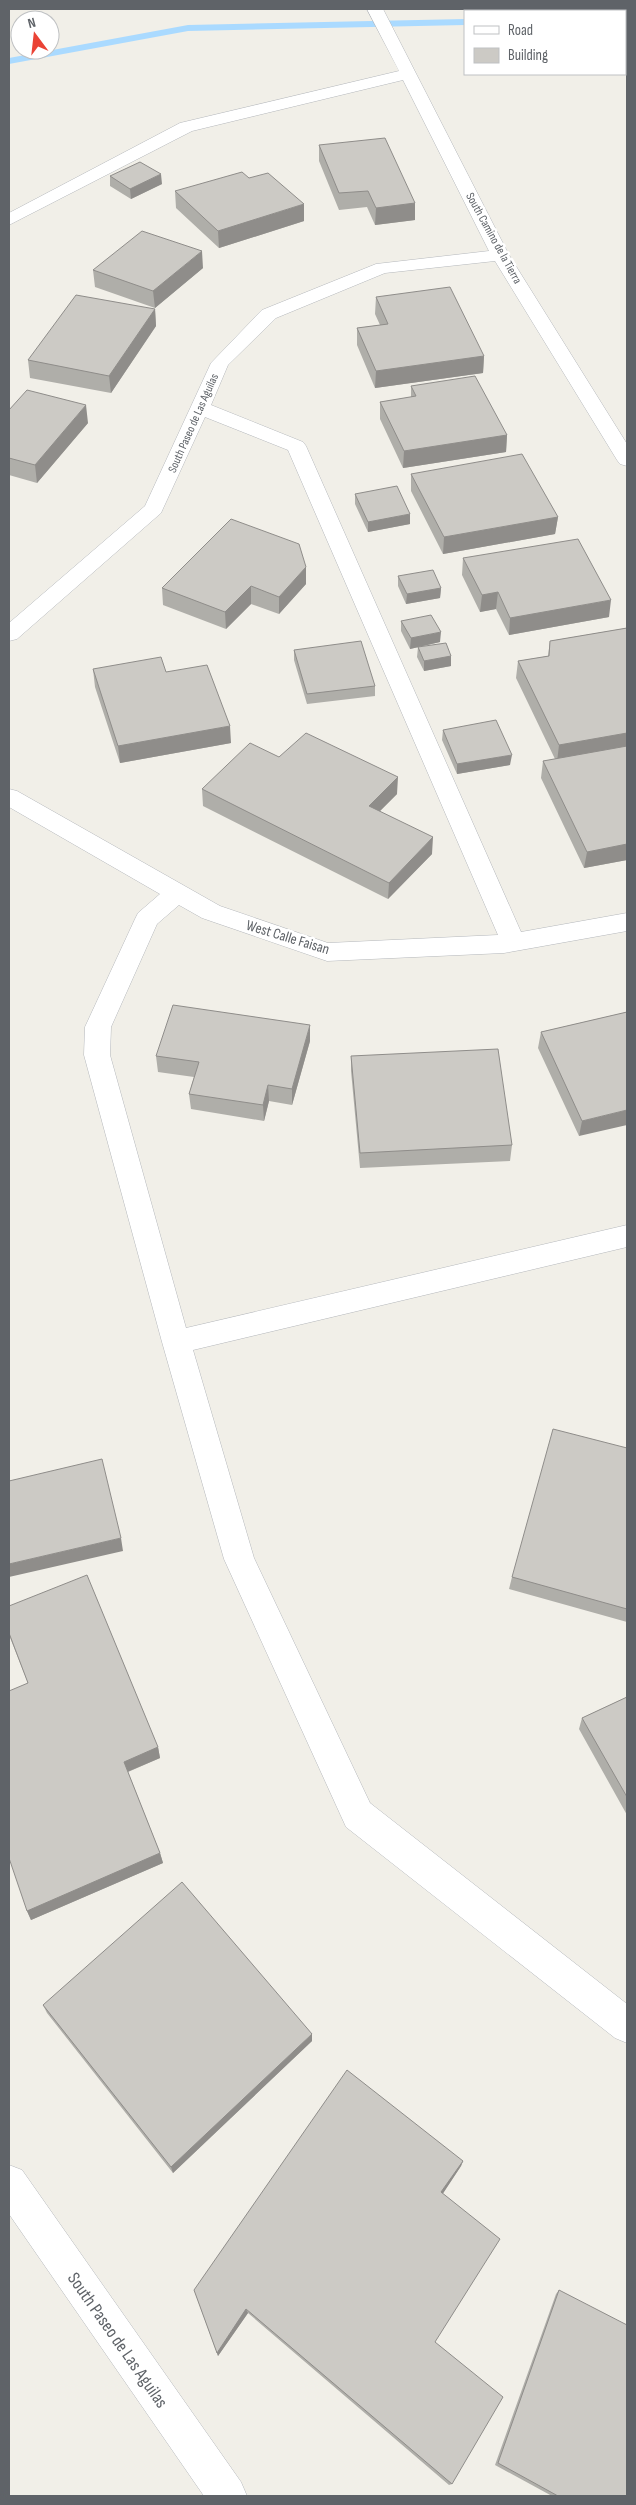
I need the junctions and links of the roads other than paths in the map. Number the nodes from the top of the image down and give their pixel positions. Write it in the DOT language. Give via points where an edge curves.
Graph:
graph roads {
  1 [pos="375,9"];
  2 [pos="408,74"];
  3 [pos="9,220"];
  4 [pos="500,255"];
  5 [pos="200,408"];
  6 [pos="627,460"];
  7 [pos="9,634"];
  8 [pos="9,797"];
  9 [pos="178,892"];
  10 [pos="627,922"];
  11 [pos="513,942"];
  12 [pos="627,1236"];
  13 [pos="176,1342"];
  14 [pos="627,2026"];
  15 [pos="9,2184"];
  16 [pos="227,2496"];
  1 -- 2 [label="street, South Camino de la Tierra"];
  2 -- 3 [label="street" via="186,127"];
  2 -- 4 [label="street, South Camino de la Tierra"];
  4 -- 5 [label="street, South Paseo de Las Aguilas" via="382,268 269,314 220,363"];
  4 -- 6 [label="street, South Camino de la Tierra"];
  5 -- 7 [label="street, South Paseo de Las Aguilas" via="154,509"];
  5 -- 11 [label="street" via="296,446"];
  8 -- 9 [label="street, West Calle Faisan"];
  9 -- 11 [label="street, West Calle Faisan" via="211,912 327,952"];
  9 -- 13 [label="street" via="147,919 98,1027 97,1056"];
  10 -- 11 [label="street, West Calle Faisan"];
  12 -- 13 [label="street"];
  13 -- 14 [label="street" via="239,1559 358,1815"];
  15 -- 16 [label="street, South Paseo de Las Aguilas"];
}
